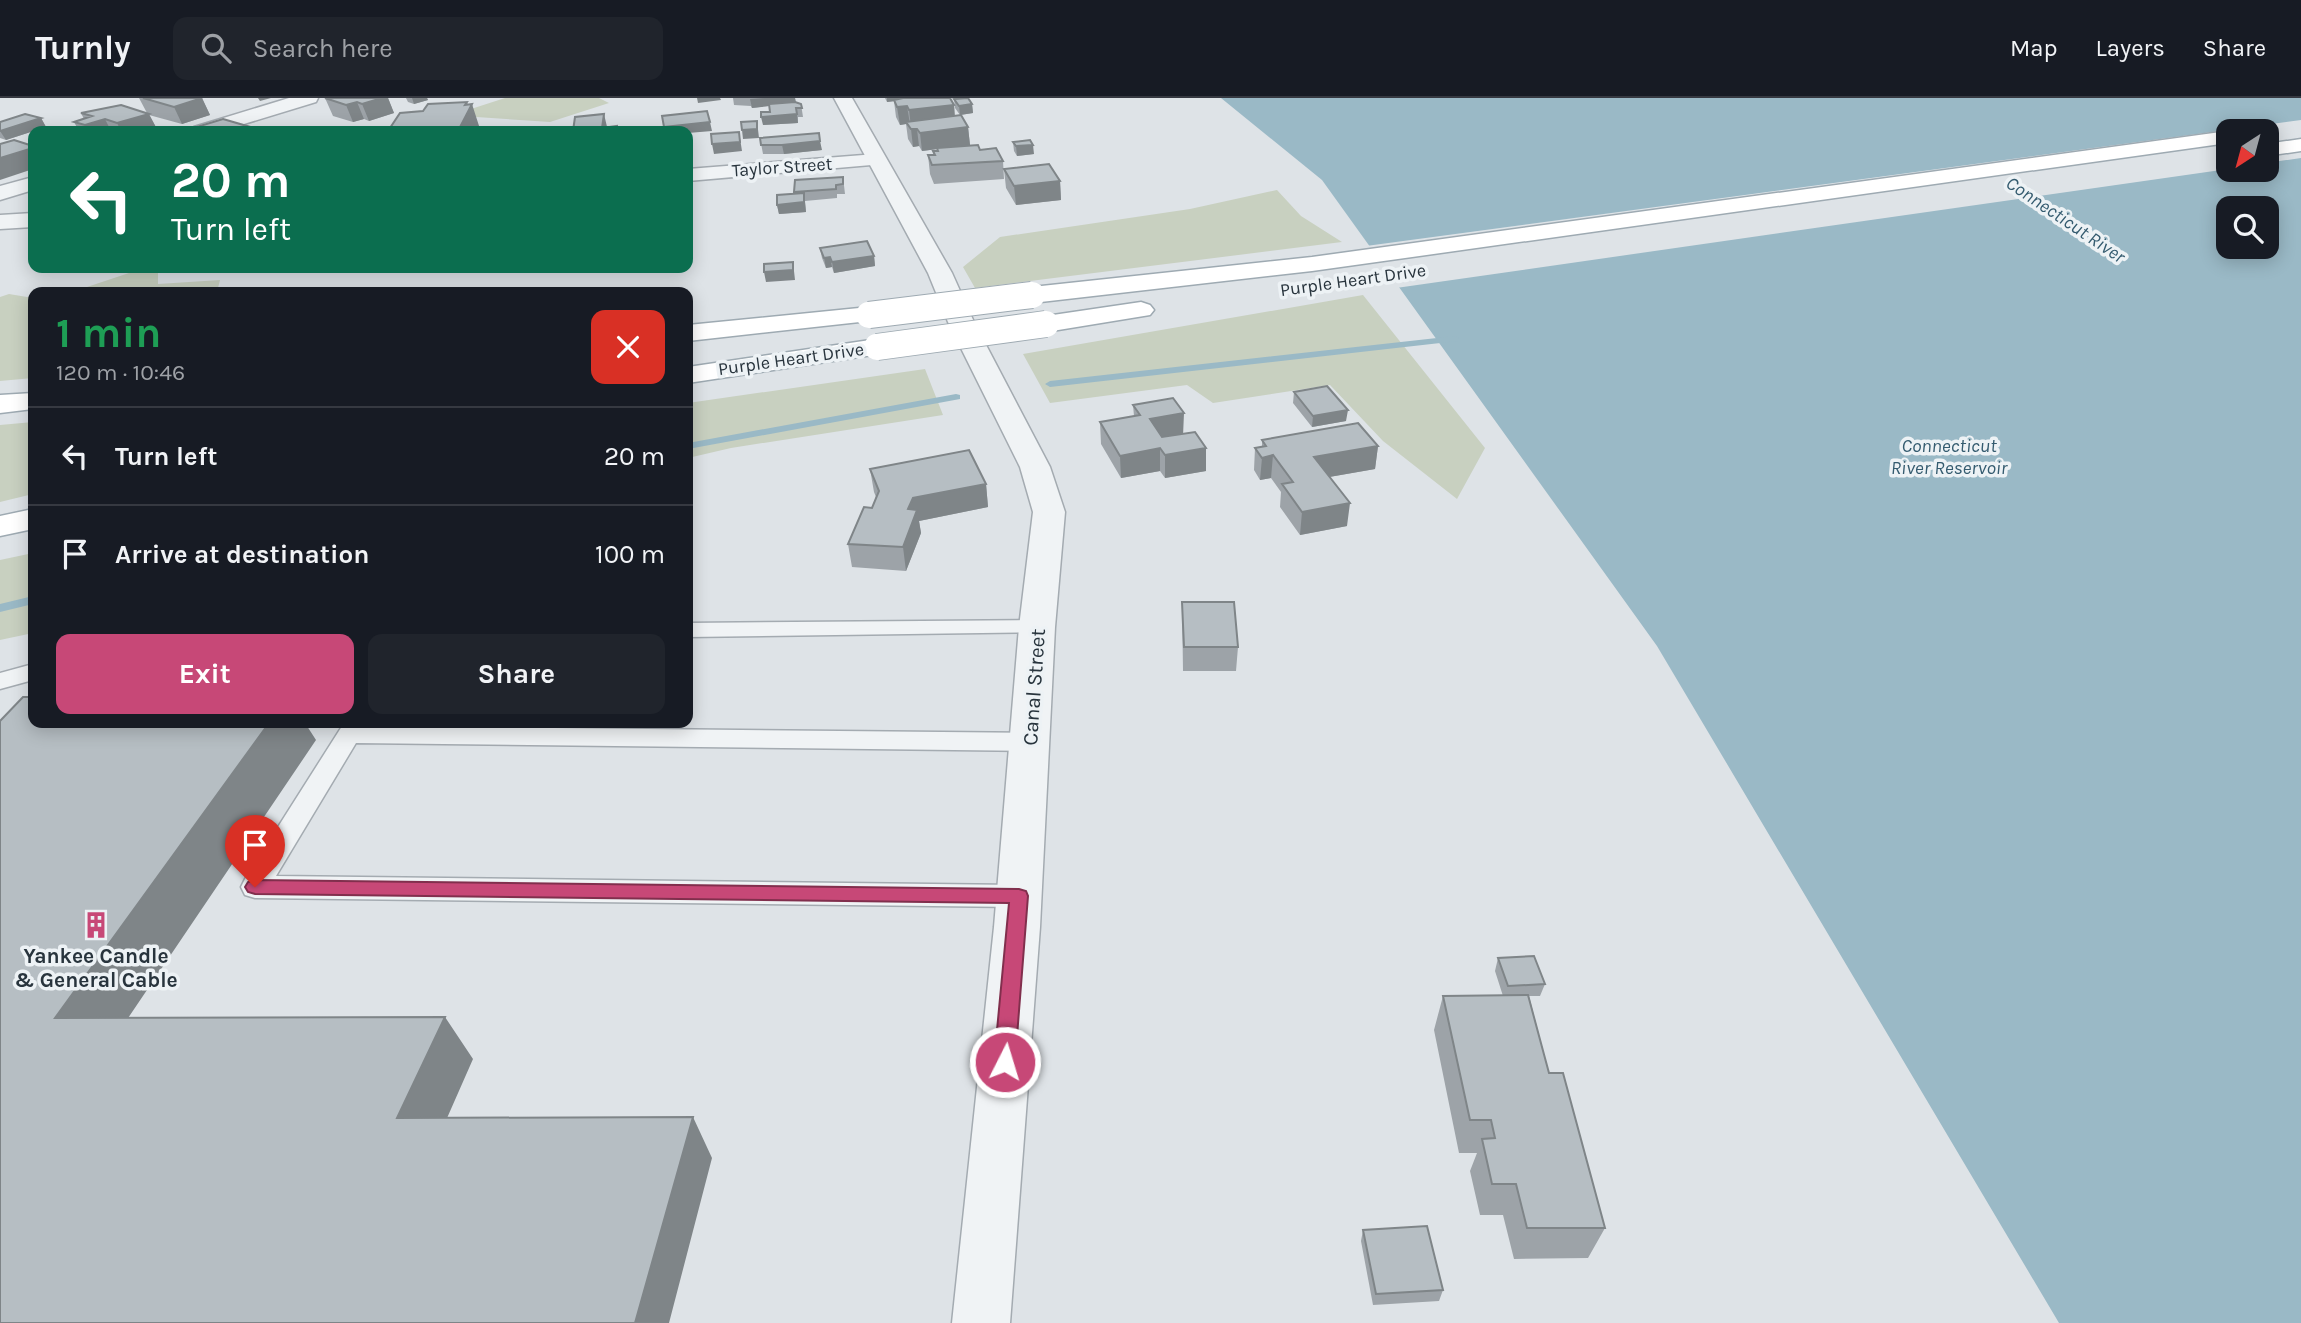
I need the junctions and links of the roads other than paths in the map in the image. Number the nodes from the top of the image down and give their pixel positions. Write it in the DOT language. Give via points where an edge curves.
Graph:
graph roads {
  1 [pos="309,98"];
  2 [pos="843,98"];
  3 [pos="217,126"];
  4 [pos="2301,128"];
  5 [pos="2279,131"];
  6 [pos="2216,139"];
  7 [pos="2301,145"];
  8 [pos="2279,148"];
  9 [pos="2216,157"];
  10 [pos="876,160"];
  11 [pos="693,175"];
  12 [pos="28,185"];
  13 [pos="0,193"];
  14 [pos="28,220"];
  15 [pos="0,222"];
  16 [pos="1308,276"];
  17 [pos="693,333"];
  18 [pos="693,374"];
  19 [pos="28,401"];
  20 [pos="0,404"];
  21 [pos="28,520"];
  22 [pos="0,526"];
  23 [pos="1037,627"];
  24 [pos="693,630"];
  25 [pos="28,673"];
  26 [pos="0,681"];
  27 [pos="353,728"];
  28 [pos="1030,742"];
  29 [pos="1019,896"];
  30 [pos="981,1323"];
  1 -- 3 [label="street"];
  2 -- 10 [label="street, Canal Street"];
  4 -- 5 [label="main road"];
  6 -- 16 [label="main road, Purple Heart Drive" via="1987,169"];
  7 -- 8 [label="main road"];
  9 -- 16 [label="main road, Purple Heart Drive"];
  10 -- 11 [label="street, Taylor Street"];
  10 -- 23 [label="street, Canal Street" via="940,274 1035,467 1049,512"];
  12 -- 13 [label="street"];
  14 -- 15 [label="street"];
  16 -- 17 [label="main road, Purple Heart Drive, bridge" via="1032,295"];
  16 -- 18 [label="main road, Purple Heart Drive, bridge" via="1175,305"];
  19 -- 20 [label="main road"];
  21 -- 22 [label="main road"];
  23 -- 24 [label="lane"];
  23 -- 28 [label="street, Canal Street"];
  25 -- 26 [label="lane"];
  27 -- 28 [label="lane"];
  27 -- 29 [label="lane" via="255,887"];
  28 -- 29 [label="street, Canal Street"];
  29 -- 30 [label="street, Canal Street"];
}
